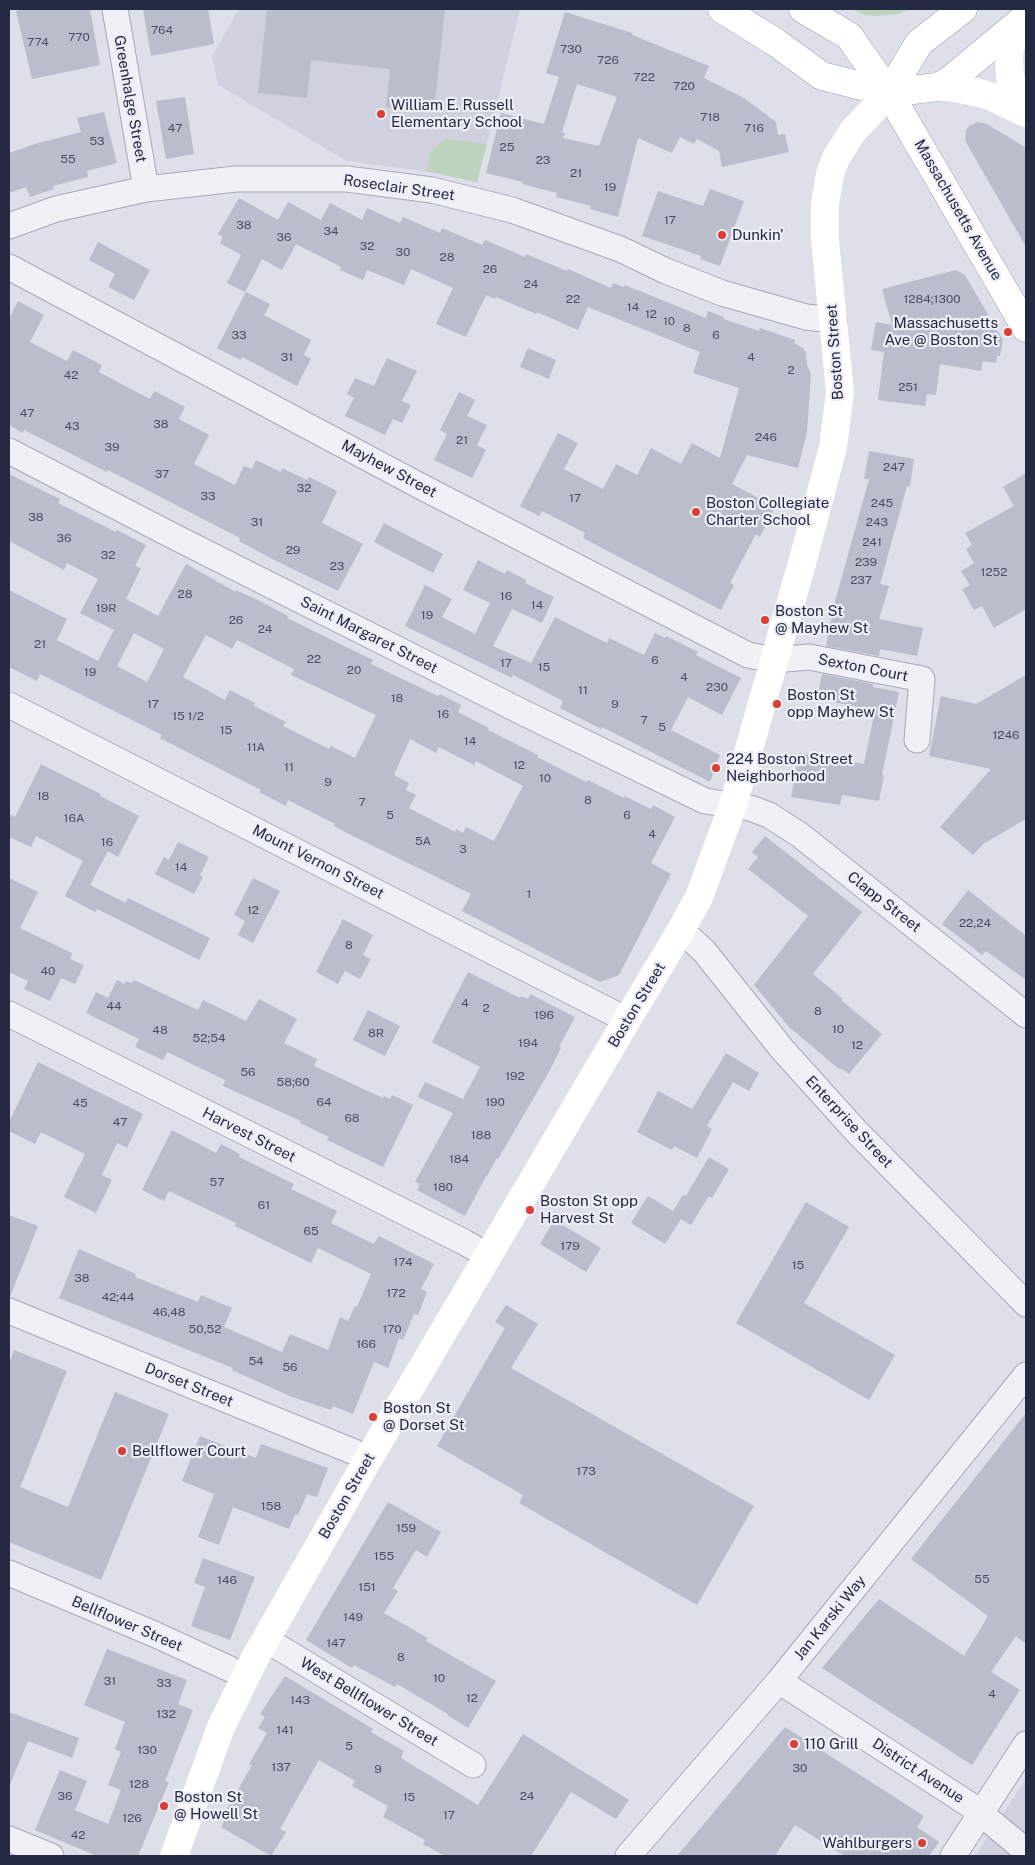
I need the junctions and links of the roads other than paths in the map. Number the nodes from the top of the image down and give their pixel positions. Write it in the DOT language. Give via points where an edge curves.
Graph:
graph roads {
  1 [pos="115,9"];
  2 [pos="722,9"];
  3 [pos="803,9"];
  4 [pos="963,9"];
  5 [pos="1020,22"];
  6 [pos="937,87"];
  7 [pos="889,92"];
  8 [pos="1026,107"];
  9 [pos="1026,113"];
  10 [pos="146,189"];
  11 [pos="9,226"];
  12 [pos="9,267"];
  13 [pos="834,320"];
  14 [pos="1026,328"];
  15 [pos="9,451"];
  16 [pos="774,660"];
  17 [pos="9,705"];
  18 [pos="917,740"];
  19 [pos="733,805"];
  20 [pos="682,930"];
  21 [pos="9,1014"];
  22 [pos="1026,1015"];
  23 [pos="627,1020"];
  24 [pos="488,1256"];
  25 [pos="1024,1301"];
  26 [pos="9,1311"];
  27 [pos="1026,1375"];
  28 [pos="369,1458"];
  29 [pos="9,1573"];
  30 [pos="265,1639"];
  31 [pos="245,1676"];
  32 [pos="779,1681"];
  33 [pos="1026,1744"];
  34 [pos="474,1766"];
  35 [pos="981,1814"];
  36 [pos="9,1839"];
  37 [pos="1026,1851"];
  38 [pos="178,1855"];
  39 [pos="51,1856"];
  40 [pos="628,1856"];
  41 [pos="953,1856"];
  1 -- 10 [label="street, Greenhalge Street"];
  2 -- 7 [label="main road" via="822,76"];
  3 -- 7 [label="main road, Massachusetts Avenue" via="849,36"];
  4 -- 7 [label="main road, Boston Street" via="919,43"];
  5 -- 6 [label="main road" via="960,73"];
  5 -- 8 [label="main road" via="1009,54 1010,78"];
  6 -- 7 [label="main road"];
  6 -- 9 [label="main road" via="990,96"];
  7 -- 13 [label="main road, Boston Street" via="853,131 830,174 824,222"];
  7 -- 14 [label="main road, Massachusetts Avenue"];
  10 -- 11 [label="street, Roseclair Street" via="56,209"];
  10 -- 13 [label="street, Roseclair Street" via="245,178 347,179 432,190 512,210 722,293 806,317"];
  12 -- 16 [label="street, Mayhew Street" via="612,586 748,655"];
  13 -- 16 [label="main road, Boston Street" via="840,392 833,447"];
  15 -- 19 [label="street, Saint Margaret Street" via="526,714 705,801"];
  16 -- 18 [label="street, Sexton Court" via="809,657 922,679"];
  16 -- 19 [label="main road, Boston Street"];
  17 -- 23 [label="street, Mount Vernon Street"];
  19 -- 20 [label="main road, Boston Street" via="699,897"];
  19 -- 22 [label="street, Clapp Street" via="769,816 800,836"];
  20 -- 23 [label="main road, Boston Street"];
  20 -- 25 [label="street, Enterprise Street" via="704,951 782,1049 855,1130"];
  21 -- 24 [label="street, Harvest Street"];
  23 -- 24 [label="main road, Boston Street"];
  24 -- 28 [label="main road, Boston Street"];
  26 -- 28 [label="street, Dorset Street"];
  27 -- 32 [label="street, Jan Karski Way"];
  28 -- 30 [label="main road, Boston Street"];
  29 -- 31 [label="street, Bellflower Street"];
  30 -- 31 [label="main road, Boston Street"];
  30 -- 34 [label="street, West Bellflower Street"];
  31 -- 38 [label="main road, Boston Street" via="221,1727"];
  32 -- 35 [label="street, District Avenue"];
  32 -- 40 [label="street, Jan Karski Way"];
  33 -- 35 [label="street"];
  35 -- 37 [label="street, District Avenue"];
  35 -- 41 [label="street"];
  36 -- 39 [label="street"];
}
